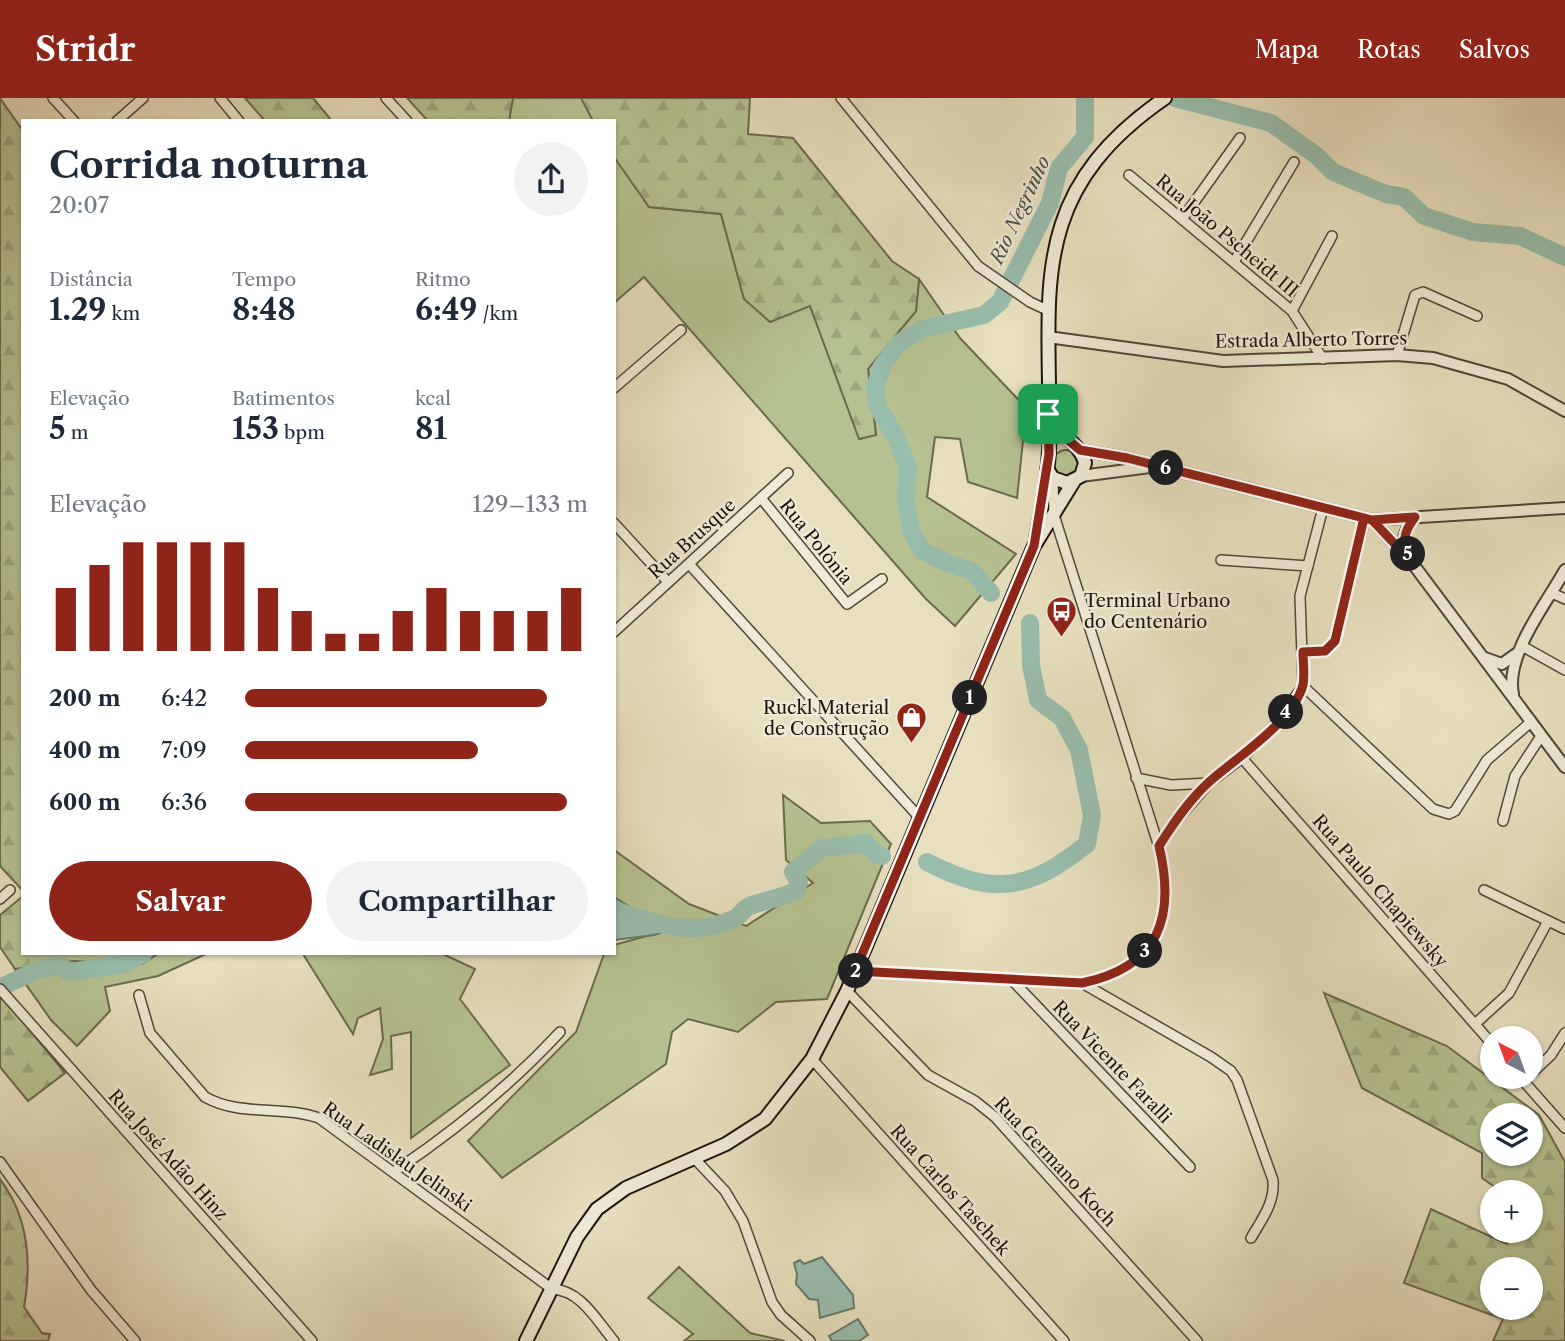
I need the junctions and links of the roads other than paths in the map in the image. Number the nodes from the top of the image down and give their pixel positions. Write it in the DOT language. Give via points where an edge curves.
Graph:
graph roads {
  1 [pos="53,98"];
  2 [pos="143,98"];
  3 [pos="220,98"];
  4 [pos="386,98"];
  5 [pos="841,98"];
  6 [pos="1163,99"];
  7 [pos="72,119"];
  8 [pos="119,119"];
  9 [pos="237,119"];
  10 [pos="405,119"];
  11 [pos="1240,138"];
  12 [pos="1294,162"];
  13 [pos="1129,175"];
  14 [pos="1183,218"];
  15 [pos="1332,236"];
  16 [pos="1234,262"];
  17 [pos="1047,310"];
  18 [pos="1292,311"];
  19 [pos="1477,316"];
  20 [pos="681,330"];
  21 [pos="1048,337"];
  22 [pos="1397,355"];
  23 [pos="1323,359"];
  24 [pos="616,386"];
  25 [pos="1565,411"];
  26 [pos="1048,414"];
  27 [pos="1077,448"];
  28 [pos="1049,454"];
  29 [pos="1160,466"];
  30 [pos="788,473"];
  31 [pos="1050,474"];
  32 [pos="1077,479"];
  33 [pos="761,498"];
  34 [pos="1564,506"];
  35 [pos="1323,508"];
  36 [pos="1054,515"];
  37 [pos="1415,517"];
  38 [pos="1368,519"];
  39 [pos="616,525"];
  40 [pos="1034,546"];
  41 [pos="1221,560"];
  42 [pos="1410,560"];
  43 [pos="689,564"];
  44 [pos="1308,566"];
  45 [pos="1565,570"];
  46 [pos="881,579"];
  47 [pos="668,582"];
  48 [pos="1552,593"];
  49 [pos="1565,600"];
  50 [pos="616,630"];
  51 [pos="1520,649"];
  52 [pos="1303,652"];
  53 [pos="1483,657"];
  54 [pos="1565,670"];
  55 [pos="1303,685"];
  56 [pos="1514,699"];
  57 [pos="1531,722"];
  58 [pos="1541,736"];
  59 [pos="1242,758"];
  60 [pos="1565,768"];
  61 [pos="1136,778"];
  62 [pos="1209,782"];
  63 [pos="919,817"];
  64 [pos="1503,821"];
  65 [pos="1159,846"];
  66 [pos="10,890"];
  67 [pos="1484,890"];
  68 [pos="0,899"];
  69 [pos="1548,921"];
  70 [pos="1565,929"];
  71 [pos="855,971"];
  72 [pos="1011,979"];
  73 [pos="1082,983"];
  74 [pos="0,989"];
  75 [pos="847,991"];
  76 [pos="139,995"];
  77 [pos="1475,1024"];
  78 [pos="1480,1030"];
  79 [pos="560,1032"];
  80 [pos="1565,1033"];
  81 [pos="812,1059"];
  82 [pos="1544,1062"];
  83 [pos="1534,1089"];
  84 [pos="1565,1128"];
  85 [pos="694,1158"];
  86 [pos="0,1162"];
  87 [pos="1190,1167"];
  88 [pos="395,1171"];
  89 [pos="1251,1238"];
  90 [pos="552,1289"];
  91 [pos="135,1341"];
  92 [pos="312,1341"];
  93 [pos="526,1341"];
  94 [pos="614,1341"];
  95 [pos="810,1341"];
  96 [pos="1064,1341"];
  97 [pos="1197,1341"];
  1 -- 7 [label="street"];
  2 -- 8 [label="street"];
  3 -- 9 [label="street"];
  4 -- 10 [label="street"];
  5 -- 17 [label="street" via="978,266"];
  6 -- 17 [label="main road" via="1111,140 1082,180 1053,253"];
  11 -- 14 [label="street"];
  12 -- 16 [label="street"];
  13 -- 14 [label="street, Rua João Pscheidt III"];
  14 -- 16 [label="street, Rua João Pscheidt III"];
  15 -- 18 [label="street"];
  16 -- 18 [label="street, Rua João Pscheidt III"];
  17 -- 21 [label="main road"];
  18 -- 23 [label="street, Rua João Pscheidt III"];
  19 -- 22 [label="street" via="1423,292 1415,295"];
  20 -- 24 [label="street"];
  21 -- 23 [label="street, Estrada Alberto Torres" via="1223,361"];
  21 -- 26 [label="main road"];
  22 -- 23 [label="street, Estrada Alberto Torres"];
  22 -- 25 [label="street, Estrada Alberto Torres" via="1478,368 1521,385"];
  26 -- 27 [label="main road"];
  26 -- 28 [label="main road"];
  27 -- 28 [label="main road" via="1060,445"];
  27 -- 29 [label="street"];
  27 -- 32 [label="main road" via="1085,463"];
  28 -- 31 [label="main road"];
  29 -- 32 [label="street"];
  29 -- 35 [label="street"];
  30 -- 33 [label="street, Rua Brusque"];
  31 -- 32 [label="main road" via="1067,483"];
  31 -- 36 [label="street"];
  31 -- 40 [label="main road"];
  32 -- 36 [label="main road"];
  33 -- 43 [label="street, Rua Brusque"];
  33 -- 46 [label="street, Rua Polônia" via="847,604"];
  34 -- 37 [label="street"];
  35 -- 38 [label="street"];
  35 -- 44 [label="street"];
  36 -- 40 [label="main road"];
  36 -- 61 [label="street"];
  37 -- 38 [label="street"];
  37 -- 42 [label="street" via="1403,541"];
  38 -- 42 [label="street"];
  38 -- 52 [label="street" via="1335,641 1325,651"];
  39 -- 47 [label="street"];
  40 -- 63 [label="main road"];
  41 -- 44 [label="street"];
  42 -- 53 [label="street"];
  43 -- 47 [label="street, Rua Brusque"];
  43 -- 63 [label="street"];
  44 -- 52 [label="street" via="1299,609"];
  45 -- 48 [label="street"];
  47 -- 50 [label="street, Rua Brusque"];
  48 -- 49 [label="street"];
  48 -- 51 [label="street"];
  51 -- 53 [label="street" via="1502,664"];
  51 -- 54 [label="street"];
  51 -- 56 [label="street" via="1511,681"];
  52 -- 55 [label="street"];
  53 -- 56 [label="street"];
  55 -- 57 [label="street" via="1440,812 1455,811 1487,760"];
  55 -- 59 [label="street" via="1273,727"];
  56 -- 57 [label="street"];
  57 -- 58 [label="street"];
  58 -- 60 [label="street"];
  58 -- 64 [label="street" via="1515,776"];
  59 -- 62 [label="street"];
  59 -- 77 [label="street, Rua Paulo Chapiewsky"];
  61 -- 62 [label="street" via="1171,785"];
  61 -- 65 [label="street"];
  62 -- 65 [label="street"];
  63 -- 71 [label="main road"];
  65 -- 73 [label="street" via="1167,902 1155,939 1127,967"];
  66 -- 68 [label="street"];
  67 -- 69 [label="street"];
  69 -- 70 [label="street"];
  69 -- 77 [label="street" via="1509,993"];
  71 -- 72 [label="street"];
  71 -- 75 [label="main road"];
  72 -- 73 [label="street"];
  72 -- 87 [label="street, Rua Vicente Faralli"];
  73 -- 89 [label="street" via="1211,1057 1237,1080 1273,1180 1274,1195"];
  74 -- 92 [label="street, Rua José Adão Hinz"];
  75 -- 81 [label="main road"];
  75 -- 97 [label="street, Rua Germano Koch" via="928,1075 995,1117"];
  76 -- 88 [label="street, Rua Ladislau Jelinski" via="150,1033 205,1097 251,1112 309,1114"];
  77 -- 78 [label="street, Rua Paulo Chapiewsky"];
  79 -- 88 [label="street" via="496,1097"];
  80 -- 82 [label="street"];
  81 -- 85 [label="main road" via="765,1119"];
  81 -- 96 [label="street, Rua Carlos Taschek"];
  83 -- 84 [label="street"];
  85 -- 90 [label="main road" via="626,1188 597,1209 577,1237"];
  85 -- 95 [label="street" via="725,1191 743,1222 772,1301"];
  86 -- 91 [label="street" via="91,1290"];
  88 -- 90 [label="street, Rua Ladislau Jelinski"];
  90 -- 93 [label="main road"];
  90 -- 94 [label="street, Rua Ladislau Jelinski" via="579,1299"];
}
